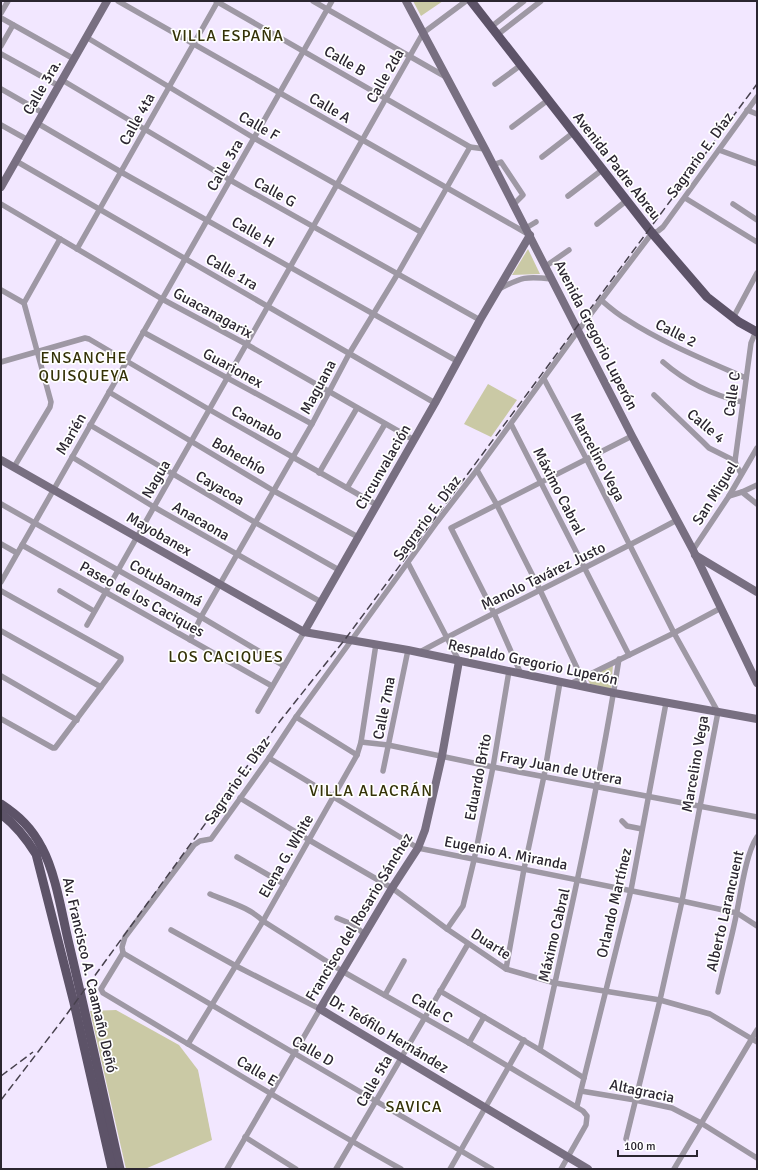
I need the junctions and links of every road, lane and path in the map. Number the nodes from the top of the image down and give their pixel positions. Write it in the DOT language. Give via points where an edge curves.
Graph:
graph roads {
  1 [pos="8,1"];
  2 [pos="107,1"];
  3 [pos="118,1"];
  4 [pos="217,1"];
  5 [pos="313,1"];
  6 [pos="332,1"];
  7 [pos="406,1"];
  8 [pos="466,1"];
  9 [pos="471,1"];
  10 [pos="524,1"];
  11 [pos="541,1"];
  12 [pos="327,9"];
  13 [pos="1,13"];
  14 [pos="1,18"];
  15 [pos="13,25"];
  16 [pos="491,27"];
  17 [pos="423,33"];
  18 [pos="497,34"];
  19 [pos="86,38"];
  20 [pos="193,44"];
  21 [pos="1,46"];
  22 [pos="304,51"];
  23 [pos="1,54"];
  24 [pos="410,56"];
  25 [pos="74,59"];
  26 [pos="521,65"];
  27 [pos="448,78"];
  28 [pos="60,83"];
  29 [pos="495,84"];
  30 [pos="169,86"];
  31 [pos="1,89"];
  32 [pos="280,93"];
  33 [pos="757,97"];
  34 [pos="386,98"];
  35 [pos="548,100"];
  36 [pos="747,110"];
  37 [pos="43,113"];
  38 [pos="757,114"];
  39 [pos="37,123"];
  40 [pos="1,125"];
  41 [pos="512,127"];
  42 [pos="145,129"];
  43 [pos="573,133"];
  44 [pos="254,138"];
  45 [pos="28,140"];
  46 [pos="362,140"];
  47 [pos="470,147"];
  48 [pos="485,149"];
  49 [pos="719,150"];
  50 [pos="542,157"];
  51 [pos="16,161"];
  52 [pos="493,164"];
  53 [pos="757,164"];
  54 [pos="602,170"];
  55 [pos="121,172"];
  56 [pos="230,180"];
  57 [pos="337,184"];
  58 [pos="1,185"];
  59 [pos="447,188"];
  60 [pos="568,196"];
  61 [pos="685,198"];
  62 [pos="626,201"];
  63 [pos="1,204"];
  64 [pos="514,204"];
  65 [pos="734,204"];
  66 [pos="100,210"];
  67 [pos="208,220"];
  68 [pos="757,220"];
  69 [pos="536,222"];
  70 [pos="597,224"];
  71 [pos="313,226"];
  72 [pos="422,232"];
  73 [pos="528,232"];
  74 [pos="652,233"];
  75 [pos="60,239"];
  76 [pos="757,242"];
  77 [pos="77,249"];
  78 [pos="569,250"];
  79 [pos="185,259"];
  80 [pos="546,266"];
  81 [pos="291,267"];
  82 [pos="757,273"];
  83 [pos="397,274"];
  84 [pos="552,279"];
  85 [pos="498,289"];
  86 [pos="1,290"];
  87 [pos="162,299"];
  88 [pos="601,300"];
  89 [pos="24,303"];
  90 [pos="268,306"];
  91 [pos="374,314"];
  92 [pos="733,318"];
  93 [pos="480,320"];
  94 [pos="578,331"];
  95 [pos="143,332"];
  96 [pos="756,332"];
  97 [pos="246,344"];
  98 [pos="37,351"];
  99 [pos="350,354"];
  100 [pos="127,360"];
  101 [pos="457,361"];
  102 [pos="1,362"];
  103 [pos="663,362"];
  104 [pos="227,378"];
  105 [pos="746,378"];
  106 [pos="544,379"];
  107 [pos="109,392"];
  108 [pos="329,392"];
  109 [pos="654,395"];
  110 [pos="742,402"];
  111 [pos="436,403"];
  112 [pos="357,408"];
  113 [pos="210,410"];
  114 [pos="312,424"];
  115 [pos="385,424"];
  116 [pos="511,424"];
  117 [pos="90,425"];
  118 [pos="632,436"];
  119 [pos="414,440"];
  120 [pos="191,442"];
  121 [pos="757,448"];
  122 [pos="72,457"];
  123 [pos="293,457"];
  124 [pos="1,460"];
  125 [pos="587,460"];
  126 [pos="735,461"];
  127 [pos="14,468"];
  128 [pos="477,470"];
  129 [pos="319,473"];
  130 [pos="741,473"];
  131 [pos="172,474"];
  132 [pos="542,482"];
  133 [pos="757,485"];
  134 [pos="348,488"];
  135 [pos="53,489"];
  136 [pos="274,491"];
  137 [pos="742,492"];
  138 [pos="729,496"];
  139 [pos="1,504"];
  140 [pos="757,504"];
  141 [pos="377,505"];
  142 [pos="497,505"];
  143 [pos="154,507"];
  144 [pos="677,520"];
  145 [pos="35,523"];
  146 [pos="256,523"];
  147 [pos="358,537"];
  148 [pos="136,538"];
  149 [pos="1,544"];
  150 [pos="22,545"];
  151 [pos="631,545"];
  152 [pos="17,553"];
  153 [pos="694,553"];
  154 [pos="237,555"];
  155 [pos="408,563"];
  156 [pos="586,568"];
  157 [pos="118,570"];
  158 [pos="339,570"];
  159 [pos="1,582"];
  160 [pos="219,585"];
  161 [pos="540,590"];
  162 [pos="1,591"];
  163 [pos="60,591"];
  164 [pos="105,592"];
  165 [pos="757,592"];
  166 [pos="321,602"];
  167 [pos="721,608"];
  168 [pos="94,611"];
  169 [pos="494,613"];
  170 [pos="201,617"];
  171 [pos="87,625"];
  172 [pos="1,630"];
  173 [pos="304,632"];
  174 [pos="674,632"];
  175 [pos="446,638"];
  176 [pos="353,639"];
  177 [pos="190,640"];
  178 [pos="376,644"];
  179 [pos="408,650"];
  180 [pos="420,652"];
  181 [pos="629,655"];
  182 [pos="619,659"];
  183 [pos="459,661"];
  184 [pos="284,666"];
  185 [pos="509,671"];
  186 [pos="521,674"];
  187 [pos="1,676"];
  188 [pos="582,678"];
  189 [pos="560,682"];
  190 [pos="757,683"];
  191 [pos="570,684"];
  192 [pos="272,686"];
  193 [pos="101,687"];
  194 [pos="586,687"];
  195 [pos="614,693"];
  196 [pos="666,703"];
  197 [pos="258,711"];
  198 [pos="718,712"];
  199 [pos="296,717"];
  200 [pos="1,719"];
  201 [pos="757,719"];
  202 [pos="77,720"];
  203 [pos="361,742"];
  204 [pos="388,745"];
  205 [pos="357,755"];
  206 [pos="442,756"];
  207 [pos="269,758"];
  208 [pos="493,767"];
  209 [pos="383,771"];
  210 [pos="544,776"];
  211 [pos="597,787"];
  212 [pos="333,797"];
  213 [pos="649,797"];
  214 [pos="240,798"];
  215 [pos="1,804"];
  216 [pos="700,806"];
  217 [pos="1,814"];
  218 [pos="757,817"];
  219 [pos="622,821"];
  220 [pos="642,829"];
  221 [pos="757,837"];
  222 [pos="309,840"];
  223 [pos="418,848"];
  224 [pos="237,857"];
  225 [pos="474,860"];
  226 [pos="524,869"];
  227 [pos="578,879"];
  228 [pos="284,884"];
  229 [pos="392,888"];
  230 [pos="631,890"];
  231 [pos="210,894"];
  232 [pos="682,900"];
  233 [pos="737,913"];
  234 [pos="337,918"];
  235 [pos="263,921"];
  236 [pos="757,926"];
  237 [pos="447,929"];
  238 [pos="171,930"];
  239 [pos="364,934"];
  240 [pos="468,944"];
  241 [pos="123,953"];
  242 [pos="404,961"];
  243 [pos="236,966"];
  244 [pos="506,969"];
  245 [pos="342,971"];
  246 [pos="555,983"];
  247 [pos="440,991"];
  248 [pos="606,991"];
  249 [pos="101,992"];
  250 [pos="718,992"];
  251 [pos="385,995"];
  252 [pos="660,1000"];
  253 [pos="211,1005"];
  254 [pos="320,1009"];
  255 [pos="484,1017"];
  256 [pos="424,1018"];
  257 [pos="757,1030"];
  258 [pos="524,1040"];
  259 [pos="754,1041"];
  260 [pos="469,1043"];
  261 [pos="188,1044"];
  262 [pos="540,1050"];
  263 [pos="294,1054"];
  264 [pos="401,1058"];
  265 [pos="509,1068"];
  266 [pos="584,1078"];
  267 [pos="581,1091"];
  268 [pos="271,1094"];
  269 [pos="635,1100"];
  270 [pos="376,1102"];
  271 [pos="577,1106"];
  272 [pos="485,1108"];
  273 [pos="701,1123"];
  274 [pos="245,1137"];
  275 [pos="626,1139"];
  276 [pos="352,1142"];
  277 [pos="461,1150"];
  278 [pos="568,1157"];
  279 [pos="757,1158"];
  280 [pos="112,1169"];
  281 [pos="120,1169"];
  282 [pos="227,1169"];
  283 [pos="296,1169"];
  284 [pos="336,1169"];
  285 [pos="401,1169"];
  286 [pos="450,1169"];
  287 [pos="492,1169"];
  288 [pos="561,1169"];
  289 [pos="588,1169"];
  290 [pos="674,1169"];
  1 -- 13 [label="street"];
  2 -- 19 [label="street, Calle 3ra."];
  3 -- 20 [label="street, Calle A"];
  4 -- 20 [label="street, Calle 4ta"];
  4 -- 22 [label="street, Calle B"];
  5 -- 12 [label="street"];
  6 -- 12 [label="street, Calle 3ra"];
  7 -- 17 [label="street, Avenida Gregorio Luperón"];
  8 -- 17 [label="street, Calle 2da"];
  9 -- 16 [label="main road, Avenida Padre Abreu"];
  10 -- 16 [label="street"];
  11 -- 18 [label="street"];
  12 -- 22 [label="street, Calle 3ra"];
  12 -- 24 [label="street"];
  14 -- 15 [label="street"];
  15 -- 21 [label="street"];
  15 -- 25 [label="street"];
  16 -- 18 [label="main road, Avenida Padre Abreu"];
  17 -- 24 [label="street, Calle 2da"];
  17 -- 27 [label="street, Avenida Gregorio Luperón"];
  18 -- 26 [label="main road, Avenida Padre Abreu"];
  19 -- 25 [label="street, Calle 3ra."];
  19 -- 30 [label="street, Calle F"];
  20 -- 30 [label="street, Calle 4ta"];
  20 -- 32 [label="street, Calle A"];
  22 -- 32 [label="street, Calle 3ra"];
  22 -- 34 [label="street, Calle B"];
  23 -- 28 [label="street, Calle G"];
  24 -- 27 [label="street"];
  24 -- 34 [label="street, Calle 2da"];
  25 -- 28 [label="street, Calle 3ra."];
  26 -- 29 [label="street"];
  26 -- 35 [label="main road, Avenida Padre Abreu"];
  27 -- 48 [label="street, Avenida Gregorio Luperón"];
  28 -- 37 [label="street, Calle 3ra."];
  28 -- 42 [label="street, Calle G"];
  30 -- 42 [label="street, Calle 4ta"];
  30 -- 44 [label="street, Calle F"];
  31 -- 37 [label="street"];
  32 -- 44 [label="street, Calle 3ra"];
  32 -- 46 [label="street, Calle A"];
  33 -- 36 [label="street, Sagrario E. Díaz"];
  34 -- 46 [label="street, Calle 2da"];
  34 -- 47 [label="street, Calle B"];
  35 -- 41 [label="street"];
  35 -- 43 [label="main road, Avenida Padre Abreu"];
  36 -- 38 [label="street"];
  36 -- 49 [label="street, Sagrario E. Díaz"];
  37 -- 39 [label="street, Calle 3ra."];
  39 -- 45 [label="street, Calle 3ra."];
  39 -- 55 [label="street, Calle H"];
  40 -- 45 [label="street"];
  42 -- 55 [label="street, Calle 4ta"];
  42 -- 56 [label="street, Calle G"];
  43 -- 50 [label="street"];
  43 -- 54 [label="main road, Avenida Padre Abreu"];
  44 -- 56 [label="street, Calle 3ra"];
  44 -- 57 [label="street, Calle F"];
  45 -- 51 [label="street, Calle 3ra."];
  46 -- 57 [label="street, Calle 2da"];
  46 -- 59 [label="street, Calle A"];
  47 -- 48 [label="street, Calle B"];
  47 -- 59 [label="street, Maguana"];
  48 -- 52 [label="street, Avenida Gregorio Luperón"];
  49 -- 53 [label="street"];
  49 -- 61 [label="street, Sagrario E. Díaz"];
  51 -- 58 [label="street, Calle 3ra."];
  51 -- 66 [label="street, Calle 1ra"];
  52 -- 64 [label="street, Avenida Gregorio Luperón"];
  52 -- 64 [label="street" via="501,162 523,195"];
  54 -- 60 [label="street"];
  54 -- 62 [label="main road, Avenida Padre Abreu"];
  55 -- 66 [label="street, Calle 4ta"];
  55 -- 67 [label="street, Calle H"];
  56 -- 67 [label="street, Calle 3ra"];
  56 -- 71 [label="street, Calle G"];
  57 -- 71 [label="street, Calle 2da"];
  57 -- 72 [label="street, Calle F"];
  59 -- 72 [label="street, Maguana"];
  59 -- 73 [label="street, Calle A"];
  61 -- 74 [label="street, Sagrario E. Díaz" via="663,227"];
  61 -- 76 [label="street"];
  62 -- 70 [label="street"];
  62 -- 74 [label="main road, Avenida Padre Abreu"];
  63 -- 75 [label="street, Guacanagarix"];
  64 -- 73 [label="street, Avenida Gregorio Luperón"];
  65 -- 68 [label="street"];
  66 -- 77 [label="street, Calle 4ta"];
  66 -- 79 [label="street, Calle 1ra"];
  67 -- 79 [label="street, Calle 3ra"];
  67 -- 81 [label="street, Calle H"];
  69 -- 73 [label="street"];
  71 -- 81 [label="street, Calle 2da"];
  71 -- 83 [label="street, Calle G"];
  72 -- 83 [label="street, Maguana"];
  73 -- 80 [label="street, Avenida Gregorio Luperón"];
  73 -- 85 [label="street, Circunvalación"];
  74 -- 88 [label="street, Sagrario E. Díaz"];
  74 -- 92 [label="main road, Avenida Padre Abreu" via="707,297"];
  75 -- 77 [label="street, Guacanagarix"];
  75 -- 89 [label="street"];
  77 -- 87 [label="street, Guacanagarix"];
  78 -- 80 [label="street"];
  79 -- 87 [label="street, Calle 3ra"];
  79 -- 90 [label="street, Calle 1ra"];
  80 -- 84 [label="street, Avenida Gregorio Luperón"];
  81 -- 90 [label="street, Calle 2da"];
  81 -- 91 [label="street, Calle H"];
  82 -- 92 [label="street"];
  83 -- 91 [label="street, Maguana"];
  83 -- 93 [label="street, Calle G"];
  84 -- 85 [label="street" via="526,277"];
  84 -- 94 [label="street, Avenida Gregorio Luperón"];
  85 -- 93 [label="street, Circunvalación"];
  86 -- 89 [label="street"];
  87 -- 95 [label="street, Marién"];
  87 -- 97 [label="street, Guacanagarix"];
  88 -- 94 [label="street, Sagrario E. Díaz"];
  88 -- 105 [label="street, Calle 2" via="625,319 655,336"];
  89 -- 98 [label="street"];
  90 -- 97 [label="street, Calle 2da"];
  90 -- 99 [label="street, Calle 1ra"];
  91 -- 99 [label="street, Maguana"];
  91 -- 101 [label="street, Calle H"];
  92 -- 96 [label="main road, Avenida Padre Abreu"];
  93 -- 101 [label="street, Circunvalación"];
  94 -- 106 [label="street, Sagrario E. Díaz"];
  94 -- 118 [label="street, Avenida Gregorio Luperón"];
  95 -- 100 [label="street, Marién"];
  95 -- 104 [label="street, Guarionex"];
  96 -- 105 [label="street, Calle C"];
  97 -- 104 [label="street, Nagua"];
  97 -- 108 [label="street, Guacanagarix"];
  98 -- 100 [label="street, Caonabo" via="85,338"];
  98 -- 102 [label="street, Caonabo"];
  98 -- 127 [label="street" via="51,402"];
  99 -- 108 [label="street, Maguana"];
  99 -- 111 [label="street, Calle 1ra"];
  100 -- 107 [label="street, Marién"];
  100 -- 113 [label="street, Caonabo"];
  101 -- 111 [label="street, Circunvalación"];
  103 -- 110 [label="street" via="686,380 725,398"];
  104 -- 113 [label="street, Nagua"];
  104 -- 114 [label="street, Guarionex"];
  105 -- 110 [label="street, Calle C"];
  106 -- 116 [label="street, Sagrario E. Díaz"];
  106 -- 125 [label="street, Marcelino Vega"];
  107 -- 117 [label="street, Marién"];
  107 -- 120 [label="street, Bohechío"];
  108 -- 112 [label="street, Guacanagarix"];
  108 -- 114 [label="street, Maguana"];
  109 -- 126 [label="street, Calle 4" via="706,445"];
  110 -- 126 [label="street, Calle C"];
  111 -- 119 [label="street, Circunvalación"];
  112 -- 115 [label="street, Guacanagarix"];
  112 -- 129 [label="street"];
  113 -- 120 [label="street, Nagua"];
  113 -- 123 [label="street, Caonabo"];
  114 -- 123 [label="street, Maguana"];
  115 -- 119 [label="street, Guacanagarix"];
  115 -- 134 [label="street"];
  116 -- 128 [label="street, Sagrario E. Díaz"];
  116 -- 132 [label="street, Máximo Cabral"];
  117 -- 122 [label="street, Marién"];
  117 -- 131 [label="street, Cayacoa"];
  118 -- 125 [label="street"];
  118 -- 144 [label="street, Avenida Gregorio Luperón"];
  119 -- 141 [label="street, Circunvalación"];
  120 -- 131 [label="street, Nagua"];
  120 -- 136 [label="street, Bohechío"];
  121 -- 130 [label="street, San Miguel"];
  122 -- 135 [label="street, Marién"];
  122 -- 143 [label="street, Anacaona"];
  123 -- 129 [label="street, Caonabo"];
  123 -- 136 [label="street, Maguana"];
  124 -- 127 [label="street, Mayobanex"];
  125 -- 132 [label="street"];
  125 -- 151 [label="street, Marcelino Vega"];
  126 -- 130 [label="street"];
  127 -- 135 [label="street, Mayobanex"];
  128 -- 142 [label="street"];
  128 -- 155 [label="street, Sagrario E. Díaz"];
  129 -- 134 [label="street, Caonabo"];
  130 -- 138 [label="street, San Miguel"];
  131 -- 143 [label="street, Nagua"];
  131 -- 146 [label="street, Cayacoa"];
  132 -- 142 [label="street"];
  132 -- 156 [label="street, Máximo Cabral"];
  133 -- 137 [label="street"];
  134 -- 141 [label="street, Caonabo"];
  135 -- 145 [label="street, Marién"];
  135 -- 148 [label="street, Mayobanex"];
  136 -- 146 [label="street, Maguana"];
  136 -- 147 [label="street, Bohechío"];
  137 -- 138 [label="street"];
  137 -- 140 [label="street"];
  138 -- 153 [label="street, San Miguel"];
  139 -- 145 [label="street, Cotubanamá"];
  141 -- 147 [label="street, Circunvalación"];
  142 -- 161 [label="street"];
  142 -- 169 [label="street" via="451,528"];
  143 -- 148 [label="street, Nagua"];
  143 -- 154 [label="street, Anacaona"];
  144 -- 151 [label="street, Manolo Tavárez Justo"];
  144 -- 153 [label="street, Avenida Gregorio Luperón"];
  145 -- 150 [label="street, Marién"];
  145 -- 157 [label="street, Cotubanamá"];
  146 -- 154 [label="street, Maguana"];
  146 -- 158 [label="street, Cayacoa"];
  147 -- 158 [label="street, Circunvalación"];
  148 -- 157 [label="street, Nagua"];
  148 -- 160 [label="street, Mayobanex"];
  149 -- 152 [label="street"];
  150 -- 152 [label="street, Marién"];
  150 -- 164 [label="street, Paseo de los Caciques"];
  151 -- 156 [label="street, Manolo Tavárez Justo"];
  151 -- 174 [label="street, Marcelino Vega"];
  152 -- 159 [label="street, Marién"];
  153 -- 165 [label="street"];
  153 -- 167 [label="street, Avenida Gregorio Luperón"];
  154 -- 160 [label="street, Maguana"];
  154 -- 166 [label="street, Anacaona"];
  155 -- 175 [label="street"];
  155 -- 176 [label="street, Sagrario E. Díaz"];
  156 -- 161 [label="street, Manolo Tavárez Justo"];
  156 -- 181 [label="street, Máximo Cabral"];
  157 -- 164 [label="street, Nagua"];
  157 -- 170 [label="street, Cotubanamá"];
  158 -- 166 [label="street, Circunvalación"];
  160 -- 170 [label="street, Maguana"];
  160 -- 173 [label="street, Mayobanex"];
  161 -- 169 [label="street, Manolo Tavárez Justo"];
  161 -- 188 [label="street"];
  162 -- 193 [label="street" via="121,658 121,662"];
  163 -- 168 [label="street"];
  164 -- 168 [label="street, Nagua"];
  164 -- 177 [label="street, Paseo de los Caciques"];
  166 -- 173 [label="street, Circunvalación"];
  167 -- 174 [label="street"];
  167 -- 190 [label="street, Avenida Gregorio Luperón"];
  168 -- 171 [label="street, Nagua"];
  169 -- 175 [label="street, Manolo Tavárez Justo"];
  169 -- 186 [label="street"];
  170 -- 177 [label="street, Maguana"];
  170 -- 184 [label="street, Cotubanamá"];
  172 -- 193 [label="street"];
  173 -- 176 [label="street, Respaldo Gregorio Luperón"];
  173 -- 184 [label="street, Circunvalación"];
  174 -- 181 [label="street"];
  174 -- 198 [label="street, Marcelino Vega"];
  175 -- 180 [label="street, Manolo Tavárez Justo"];
  175 -- 183 [label="street"];
  176 -- 178 [label="street, Respaldo Gregorio Luperón"];
  176 -- 199 [label="street, Sagrario E. Díaz"];
  177 -- 192 [label="street, Paseo de los Caciques"];
  178 -- 179 [label="street, Respaldo Gregorio Luperón"];
  178 -- 203 [label="street, Elena G. White"];
  179 -- 180 [label="street, Respaldo Gregorio Luperón"];
  179 -- 204 [label="street, Calle 7ma"];
  180 -- 183 [label="street, Respaldo Gregorio Luperón"];
  181 -- 182 [label="street"];
  182 -- 188 [label="street"];
  182 -- 195 [label="street, Máximo Cabral"];
  183 -- 185 [label="street, Respaldo Gregorio Luperón"];
  183 -- 206 [label="street, Francisco del Rosario Sánchez"];
  184 -- 192 [label="street, Circunvalación"];
  185 -- 186 [label="street, Respaldo Gregorio Luperón"];
  185 -- 208 [label="street, Eduardo Brito"];
  186 -- 189 [label="street, Respaldo Gregorio Luperón"];
  187 -- 202 [label="street"];
  188 -- 191 [label="street"];
  188 -- 194 [label="street"];
  189 -- 191 [label="street, Respaldo Gregorio Luperón"];
  189 -- 210 [label="street"];
  191 -- 194 [label="street, Respaldo Gregorio Luperón"];
  192 -- 197 [label="street, Circunvalación"];
  193 -- 202 [label="street"];
  194 -- 195 [label="street, Respaldo Gregorio Luperón"];
  195 -- 196 [label="street, Respaldo Gregorio Luperón"];
  195 -- 211 [label="street, Máximo Cabral"];
  196 -- 198 [label="street, Respaldo Gregorio Luperón"];
  196 -- 213 [label="street, Orlando Martínez"];
  198 -- 201 [label="street, Respaldo Gregorio Luperón"];
  198 -- 216 [label="street, Marcelino Vega"];
  199 -- 205 [label="street"];
  199 -- 207 [label="street, Sagrario E. Díaz"];
  200 -- 202 [label="street" via="54,748"];
  203 -- 204 [label="street, Fray Juan de Utrera"];
  203 -- 205 [label="street, Elena G. White"];
  204 -- 206 [label="street, Fray Juan de Utrera"];
  204 -- 209 [label="street, Calle 7ma"];
  205 -- 212 [label="street, Elena G. White"];
  206 -- 208 [label="street, Fray Juan de Utrera"];
  206 -- 223 [label="street, Francisco del Rosario Sánchez" via="425,830"];
  207 -- 212 [label="street, Eugenio A. Miranda"];
  207 -- 214 [label="street, Sagrario E. Díaz"];
  208 -- 210 [label="street, Fray Juan de Utrera"];
  208 -- 225 [label="street, Eduardo Brito"];
  210 -- 211 [label="street, Fray Juan de Utrera"];
  210 -- 226 [label="street"];
  211 -- 213 [label="street, Fray Juan de Utrera"];
  211 -- 227 [label="street, Máximo Cabral"];
  212 -- 222 [label="street, Elena G. White"];
  212 -- 223 [label="street, Eugenio A. Miranda"];
  213 -- 216 [label="street, Fray Juan de Utrera"];
  213 -- 220 [label="street, Orlando Martínez"];
  214 -- 222 [label="street, Duarte"];
  214 -- 241 [label="street, Sagrario E. Díaz" via="211,839 194,845 125,937"];
  215 -- 281 [label="main road, Av. Francisco A. Caamaño Deñó" via="16,814 33,832 51,870"];
  216 -- 218 [label="street, Fray Juan de Utrera"];
  216 -- 232 [label="street, Marcelino Vega"];
  217 -- 280 [label="main road, Av. Francisco A. Caamaño Deñó" via="26,837 36,854"];
  219 -- 220 [label="street" via="627,826"];
  220 -- 230 [label="street, Orlando Martínez"];
  221 -- 233 [label="street, Alberto Larancuent" via="745,874"];
  222 -- 228 [label="street, Elena G. White"];
  222 -- 229 [label="street, Duarte"];
  223 -- 225 [label="street, Eugenio A. Miranda"];
  223 -- 229 [label="street, Francisco del Rosario Sánchez"];
  224 -- 228 [label="street"];
  225 -- 226 [label="street, Eugenio A. Miranda"];
  225 -- 237 [label="street, Eduardo Brito" via="463,906"];
  226 -- 227 [label="street, Eugenio A. Miranda"];
  226 -- 244 [label="street"];
  227 -- 230 [label="street, Eugenio A. Miranda"];
  227 -- 246 [label="street, Máximo Cabral"];
  228 -- 235 [label="street, Elena G. White"];
  229 -- 237 [label="street, Duarte"];
  229 -- 239 [label="street, Francisco del Rosario Sánchez"];
  230 -- 232 [label="street, Eugenio A. Miranda"];
  230 -- 248 [label="street, Orlando Martínez"];
  231 -- 235 [label="street, Calle C" via="246,910"];
  232 -- 233 [label="street, Eugenio A. Miranda"];
  232 -- 252 [label="street, Marcelino Vega"];
  233 -- 236 [label="street, Eugenio A. Miranda"];
  233 -- 250 [label="street, Alberto Larancuent"];
  234 -- 239 [label="street" via="354,924"];
  235 -- 243 [label="street, Elena G. White"];
  235 -- 245 [label="street, Calle C"];
  237 -- 240 [label="street, Duarte"];
  238 -- 243 [label="street, Dr. Teófilo Hernández"];
  239 -- 245 [label="street, Francisco del Rosario Sánchez"];
  240 -- 244 [label="street, Duarte"];
  240 -- 247 [label="street, Calle 5ta"];
  241 -- 249 [label="street, Sagrario E. Díaz"];
  241 -- 253 [label="street, Calle D"];
  242 -- 251 [label="street"];
  243 -- 253 [label="street, Elena G. White"];
  243 -- 254 [label="street, Dr. Teófilo Hernández"];
  244 -- 246 [label="street, Duarte"];
  245 -- 251 [label="street, Calle C"];
  245 -- 254 [label="street, Francisco del Rosario Sánchez"];
  246 -- 248 [label="street, Duarte"];
  246 -- 262 [label="street, Máximo Cabral"];
  247 -- 255 [label="street"];
  247 -- 256 [label="street, Calle 5ta"];
  248 -- 252 [label="street, Duarte"];
  248 -- 266 [label="street, Orlando Martínez"];
  249 -- 261 [label="street, Calle E"];
  251 -- 256 [label="street, Calle C"];
  252 -- 259 [label="street, Duarte" via="710,1014"];
  252 -- 269 [label="street, Marcelino Vega"];
  253 -- 261 [label="street, Elena G. White"];
  253 -- 263 [label="street, Calle D"];
  254 -- 263 [label="street, Francisco del Rosario Sánchez"];
  254 -- 264 [label="street, Dr. Teófilo Hernández"];
  255 -- 258 [label="street"];
  255 -- 260 [label="street"];
  256 -- 260 [label="street, Calle C"];
  256 -- 264 [label="street, Calle 5ta"];
  257 -- 259 [label="street"];
  258 -- 262 [label="street"];
  258 -- 265 [label="street"];
  259 -- 273 [label="street"];
  260 -- 265 [label="street, Calle C"];
  261 -- 268 [label="street, Calle E"];
  262 -- 266 [label="street"];
  263 -- 268 [label="street, Francisco del Rosario Sánchez"];
  263 -- 270 [label="street, Calle D"];
  264 -- 270 [label="street, Calle 5ta"];
  264 -- 272 [label="street, Dr. Teófilo Hernández"];
  265 -- 271 [label="street, Calle C"];
  265 -- 272 [label="street"];
  266 -- 267 [label="street, Orlando Martínez"];
  267 -- 269 [label="street, Altagracia"];
  267 -- 271 [label="street, Orlando Martínez"];
  268 -- 274 [label="street, Francisco del Rosario Sánchez"];
  268 -- 276 [label="street, Calle E"];
  269 -- 273 [label="street, Altagracia" via="672,1108"];
  269 -- 275 [label="street, Marcelino Vega"];
  270 -- 276 [label="street, Calle 5ta"];
  270 -- 277 [label="street, Calle D"];
  271 -- 278 [label="street, Calle C" via="587,1116 586,1125"];
  272 -- 277 [label="street"];
  272 -- 278 [label="street, Dr. Teófilo Hernández"];
  273 -- 279 [label="street, Altagracia"];
  273 -- 290 [label="street"];
  274 -- 282 [label="street, Francisco del Rosario Sánchez"];
  274 -- 283 [label="street"];
  276 -- 284 [label="street, Calle 5ta"];
  276 -- 285 [label="street, Calle E"];
  277 -- 286 [label="street"];
  277 -- 287 [label="street, Calle D"];
  278 -- 288 [label="street"];
  278 -- 289 [label="street, Dr. Teófilo Hernández"];
}
